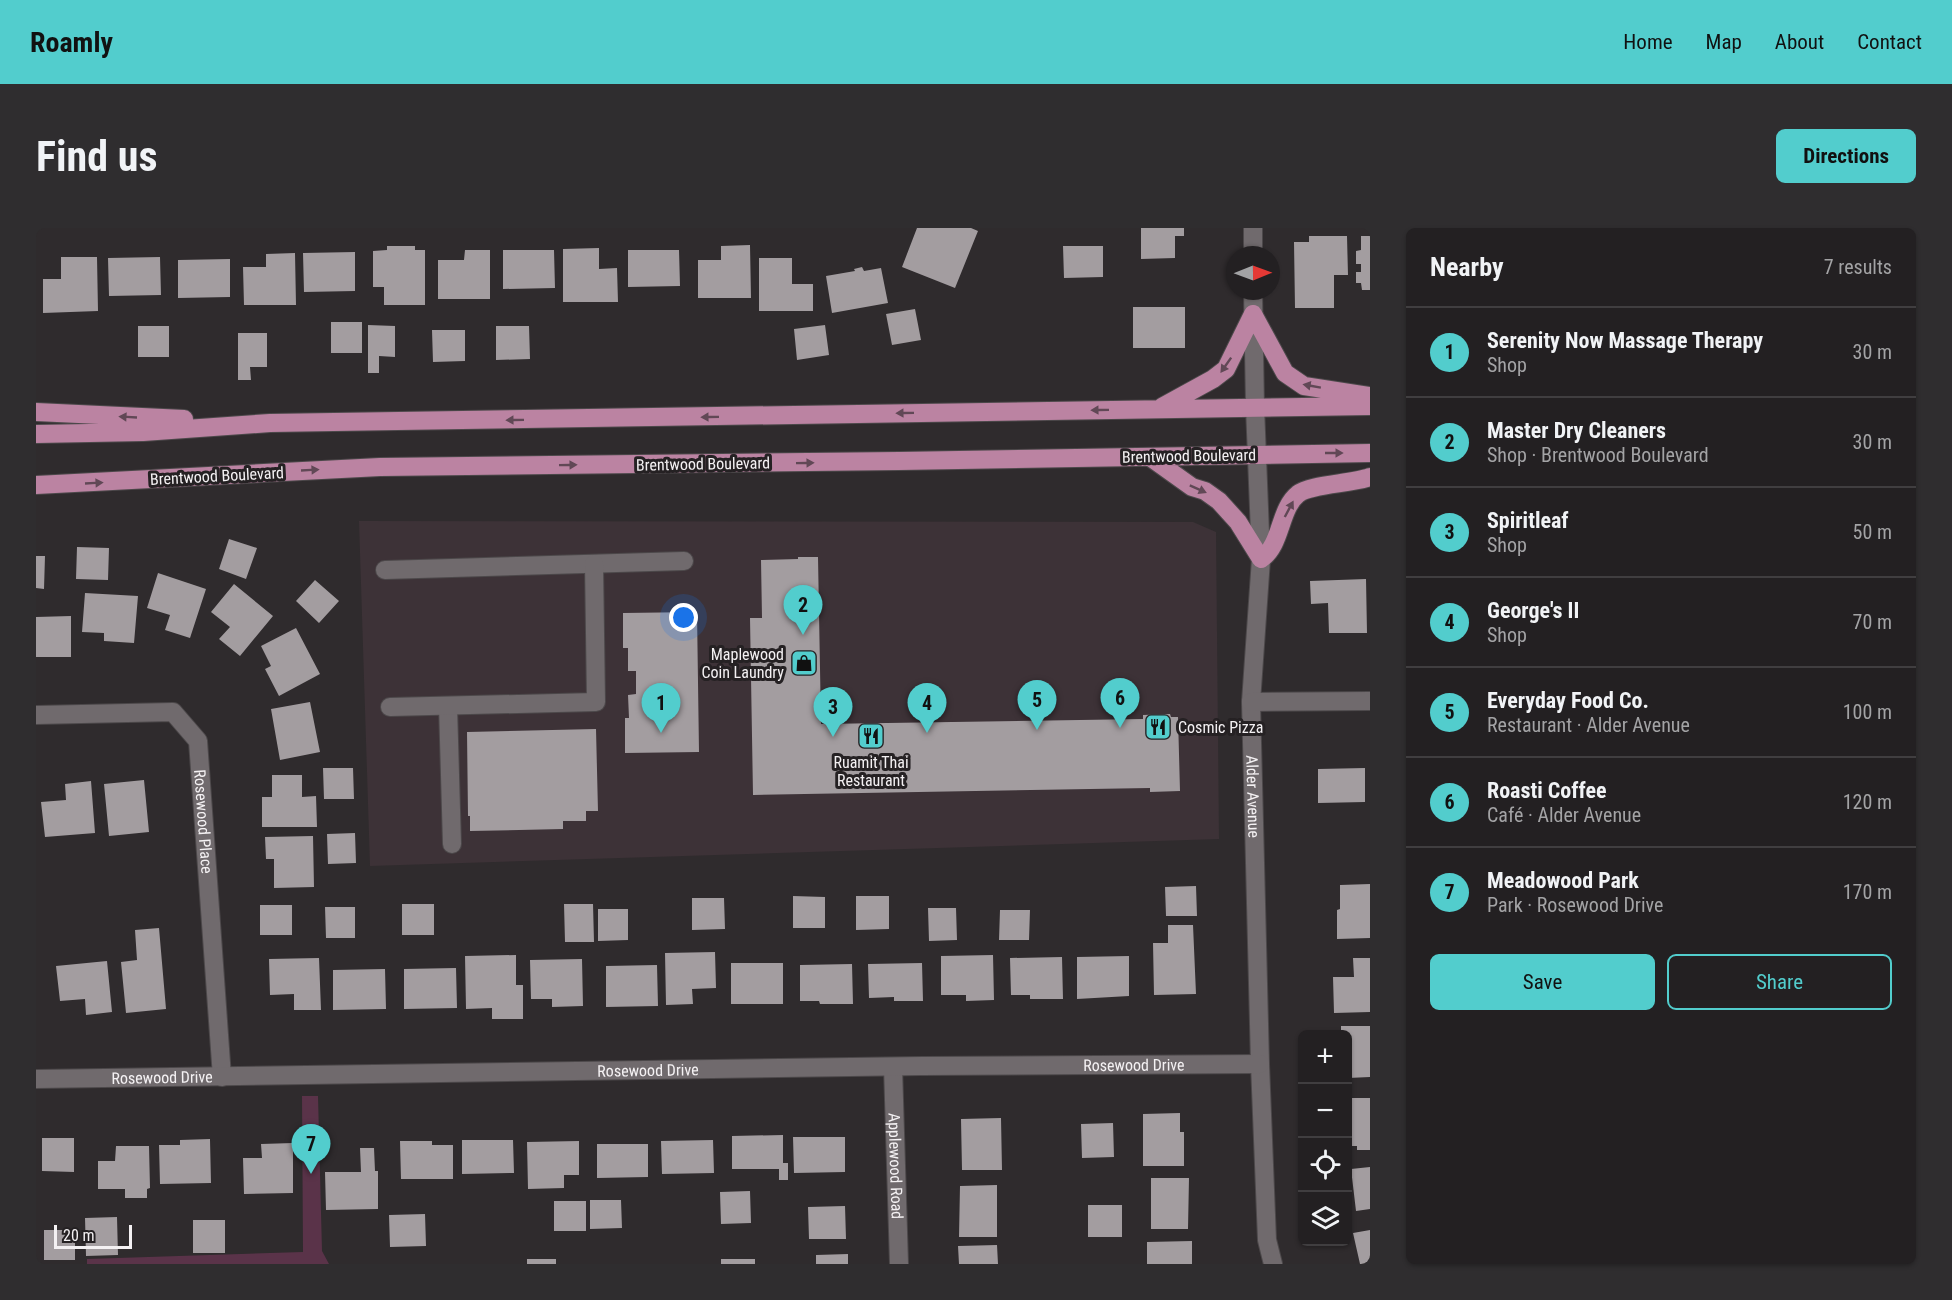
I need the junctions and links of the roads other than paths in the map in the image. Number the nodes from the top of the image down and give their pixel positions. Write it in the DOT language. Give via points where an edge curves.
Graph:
graph roads {
  1 [pos="1252,228"];
  2 [pos="1253,246"];
  3 [pos="1253,300"];
  4 [pos="1253,314"];
  5 [pos="1370,396"];
  6 [pos="1370,406"];
  7 [pos="1255,407"];
  8 [pos="1159,409"];
  9 [pos="36,412"];
  10 [pos="270,423"];
  11 [pos="36,435"];
  12 [pos="1370,453"];
  13 [pos="1257,455"];
  14 [pos="1150,457"];
  15 [pos="1370,477"];
  16 [pos="36,485"];
  17 [pos="1261,559"];
  18 [pos="684,561"];
  19 [pos="594,564"];
  20 [pos="385,570"];
  21 [pos="1370,701"];
  22 [pos="1251,702"];
  23 [pos="448,706"];
  24 [pos="390,707"];
  25 [pos="36,715"];
  26 [pos="452,844"];
  27 [pos="1260,1064"];
  28 [pos="893,1068"];
  29 [pos="222,1077"];
  30 [pos="36,1080"];
  31 [pos="898,1264"];
  32 [pos="1273,1264"];
  1 -- 2 [label="street"];
  3 -- 4 [label="street, Alder Avenue"];
  5 -- 4 [label="main road, one-way" via="1304,386 1285,373"];
  4 -- 7 [label="street, Alder Avenue"];
  4 -- 8 [label="main road, one-way" via="1226,369"];
  6 -- 7 [label="main road"];
  7 -- 8 [label="main road"];
  7 -- 13 [label="street, Alder Avenue"];
  8 -- 10 [label="main road, one-way"];
  10 -- 9 [label="main road, one-way"];
  10 -- 11 [label="main road"];
  13 -- 12 [label="main road, Brentwood Boulevard, one-way"];
  13 -- 14 [label="main road, Brentwood Boulevard"];
  13 -- 17 [label="street, Alder Avenue"];
  16 -- 14 [label="main road, Brentwood Boulevard, one-way" via="380,467"];
  14 -- 17 [label="main road, one-way" via="1219,501 1238,522"];
  17 -- 15 [label="main road, one-way" via="1269,554 1298,494"];
  17 -- 22 [label="street, Alder Avenue"];
  18 -- 19 [label="street"];
  19 -- 20 [label="street"];
  19 -- 23 [label="street" via="596,702"];
  21 -- 22 [label="street"];
  22 -- 27 [label="street, Alder Avenue"];
  23 -- 24 [label="street"];
  23 -- 26 [label="street"];
  25 -- 29 [label="street, Rosewood Place" via="173,712 198,741"];
  27 -- 28 [label="street, Rosewood Drive"];
  27 -- 32 [label="street, Alder Avenue" via="1267,1240"];
  28 -- 29 [label="street, Rosewood Drive"];
  28 -- 31 [label="street, Applewood Road"];
  29 -- 30 [label="street, Rosewood Drive"];
}
